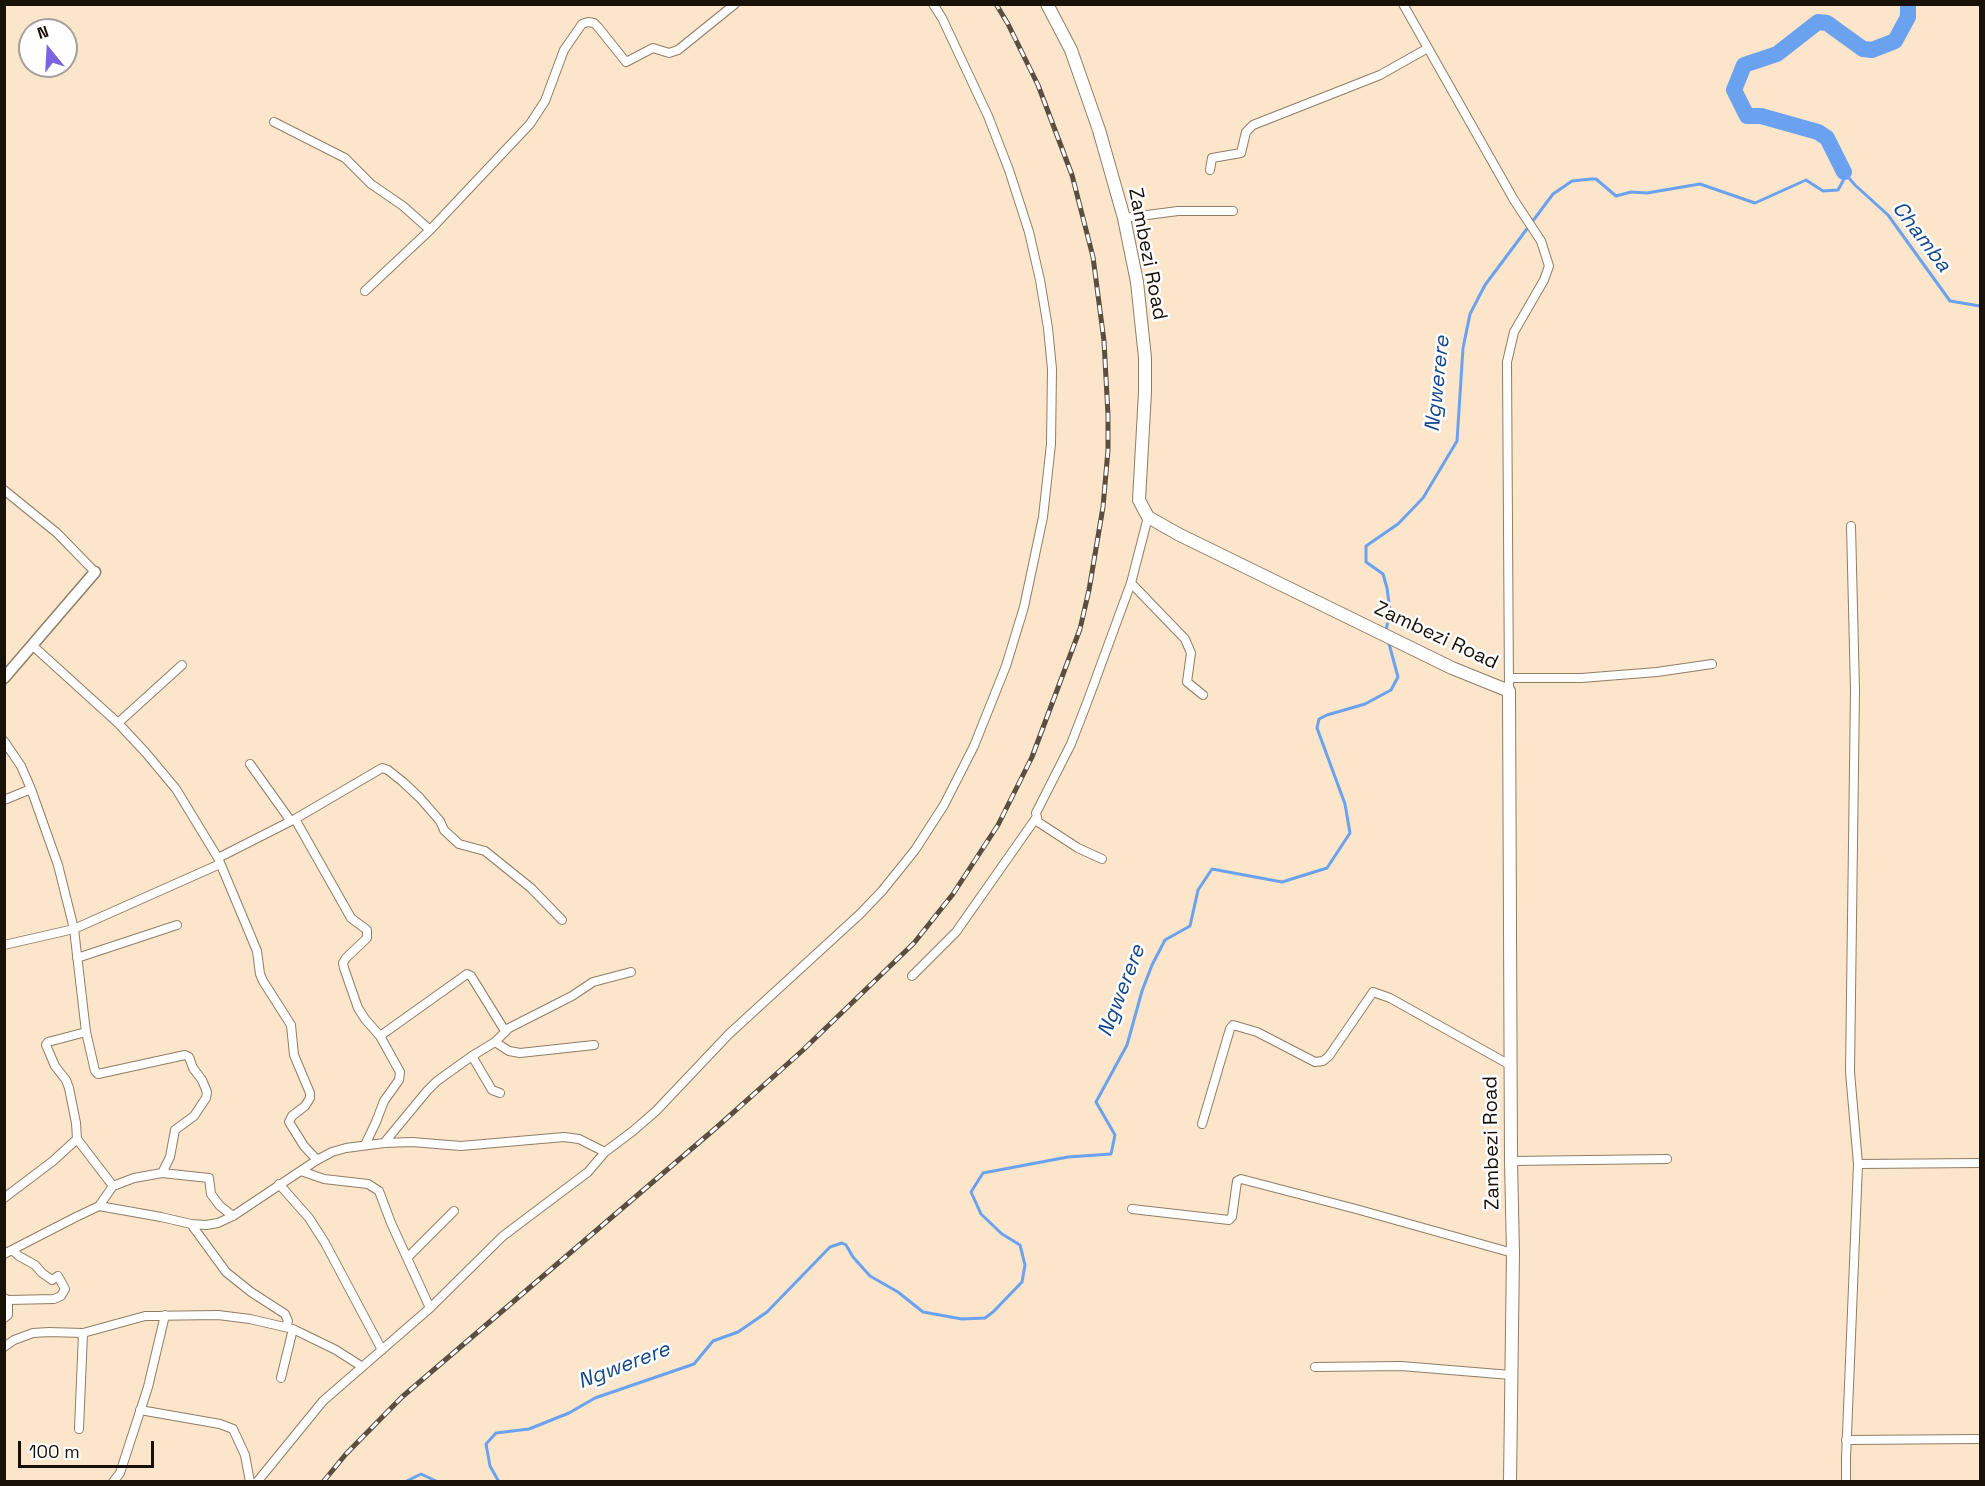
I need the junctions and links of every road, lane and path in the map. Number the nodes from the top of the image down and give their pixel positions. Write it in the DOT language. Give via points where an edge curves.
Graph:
graph roads {
  1 [pos="735,4"];
  2 [pos="933,4"];
  3 [pos="1047,4"];
  4 [pos="1403,4"];
  5 [pos="1428,48"];
  6 [pos="274,122"];
  7 [pos="1210,170"];
  8 [pos="1233,211"];
  9 [pos="1124,218"];
  10 [pos="430,230"];
  11 [pos="365,291"];
  12 [pos="4,490"];
  13 [pos="1148,517"];
  14 [pos="1851,526"];
  15 [pos="95,572"];
  16 [pos="1131,583"];
  17 [pos="32,645"];
  18 [pos="1712,664"];
  19 [pos="182,665"];
  20 [pos="4,678"];
  21 [pos="1509,685"];
  22 [pos="1203,695"];
  23 [pos="118,723"];
  24 [pos="4,741"];
  25 [pos="250,764"];
  26 [pos="31,789"];
  27 [pos="4,800"];
  28 [pos="1036,818"];
  29 [pos="293,820"];
  30 [pos="1102,859"];
  31 [pos="219,861"];
  32 [pos="562,920"];
  33 [pos="177,925"];
  34 [pos="74,929"];
  35 [pos="4,945"];
  36 [pos="77,958"];
  37 [pos="631,972"];
  38 [pos="912,976"];
  39 [pos="505,1031"];
  40 [pos="86,1032"];
  41 [pos="380,1036"];
  42 [pos="495,1042"];
  43 [pos="594,1045"];
  44 [pos="472,1056"];
  45 [pos="1510,1065"];
  46 [pos="500,1093"];
  47 [pos="1202,1124"];
  48 [pos="77,1139"];
  49 [pos="384,1143"];
  50 [pos="365,1145"];
  51 [pos="605,1152"];
  52 [pos="1667,1159"];
  53 [pos="317,1160"];
  54 [pos="1511,1161"];
  55 [pos="1980,1163"];
  56 [pos="1858,1164"];
  57 [pos="300,1171"];
  58 [pos="162,1173"];
  59 [pos="279,1184"];
  60 [pos="113,1186"];
  61 [pos="4,1198"];
  62 [pos="99,1206"];
  63 [pos="1132,1209"];
  64 [pos="454,1211"];
  65 [pos="233,1216"];
  66 [pos="191,1224"];
  67 [pos="8,1252"];
  68 [pos="1513,1253"];
  69 [pos="408,1257"];
  70 [pos="6,1299"];
  71 [pos="430,1308"];
  72 [pos="165,1315"];
  73 [pos="4,1318"];
  74 [pos="290,1327"];
  75 [pos="83,1333"];
  76 [pos="4,1347"];
  77 [pos="382,1350"];
  78 [pos="361,1366"];
  79 [pos="1315,1367"];
  80 [pos="1511,1375"];
  81 [pos="281,1378"];
  82 [pos="140,1410"];
  83 [pos="79,1430"];
  84 [pos="1980,1439"];
  85 [pos="1846,1440"];
  86 [pos="113,1482"];
  87 [pos="250,1482"];
  88 [pos="257,1482"];
  89 [pos="1510,1482"];
  90 [pos="1846,1482"];
  1 -- 10 [label="street" via="678,50 669,53 653,48 626,62 594,23 582,24 564,50 535,118"];
  2 -- 51 [label="street" via="988,116 1009,170 1029,232 1048,328 1051,444 1043,517 1024,607 1006,666 974,746 944,805 915,850 860,914 729,1034 656,1111"];
  3 -- 9 [label="main road, Zambezi Road" via="1071,50"];
  4 -- 5 [label="street"];
  5 -- 7 [label="street" via="1380,75 1253,125 1246,132 1241,153 1212,158"];
  5 -- 21 [label="street" via="1541,241 1549,266 1514,332 1508,362"];
  6 -- 10 [label="street" via="345,158 371,184"];
  8 -- 9 [label="street" via="1178,211"];
  9 -- 13 [label="main road, Zambezi Road" via="1142,323 1145,392 1139,500"];
  10 -- 11 [label="street"];
  12 -- 15 [label="street" via="57,533"];
  13 -- 16 [label="street"];
  13 -- 21 [label="main road, Zambezi Road" via="1452,668"];
  14 -- 56 [label="street" via="1855,690 1850,1072"];
  15 -- 17 [label="street"];
  16 -- 22 [label="street" via="1185,639 1191,653 1187,682"];
  16 -- 28 [label="street" via="1071,744"];
  17 -- 20 [label="street"];
  17 -- 23 [label="street"];
  18 -- 21 [label="street"];
  19 -- 23 [label="street"];
  21 -- 45 [label="main road, Zambezi Road"];
  23 -- 31 [label="street" via="176,789"];
  24 -- 26 [label="street"];
  25 -- 29 [label="street"];
  26 -- 27 [label="street"];
  26 -- 34 [label="street" via="58,865"];
  28 -- 30 [label="street" via="1051,832"];
  28 -- 38 [label="street" via="956,932"];
  29 -- 31 [label="street"];
  29 -- 32 [label="street" via="382,768 388,770 420,798 459,844 485,851 523,880"];
  29 -- 41 [label="street" via="351,918 367,930 367,938 343,963 358,1008"];
  31 -- 34 [label="street"];
  31 -- 53 [label="street" via="257,951 263,981 291,1025 294,1055 310,1098 289,1122"];
  33 -- 36 [label="street"];
  34 -- 35 [label="street"];
  34 -- 36 [label="street"];
  36 -- 40 [label="street"];
  37 -- 39 [label="street" via="593,982"];
  39 -- 41 [label="street" via="467,974"];
  39 -- 42 [label="street"];
  40 -- 48 [label="street" via="45,1045 69,1088"];
  40 -- 58 [label="street" via="98,1074 185,1055 202,1080 206,1098 194,1116 175,1130 170,1157"];
  41 -- 50 [label="street" via="400,1076"];
  42 -- 43 [label="street" via="520,1053"];
  42 -- 44 [label="street"];
  44 -- 46 [label="street" via="492,1090"];
  44 -- 49 [label="street" via="427,1091"];
  45 -- 47 [label="street" via="1373,992 1323,1061 1315,1062 1233,1024"];
  45 -- 54 [label="main road, Zambezi Road"];
  48 -- 60 [label="street"];
  48 -- 61 [label="street"];
  49 -- 50 [label="street"];
  49 -- 51 [label="street" via="461,1146 564,1137 579,1139"];
  50 -- 53 [label="street" via="332,1152"];
  51 -- 71 [label="street" via="588,1172 503,1236"];
  52 -- 54 [label="street"];
  53 -- 57 [label="street"];
  54 -- 68 [label="main road, Zambezi Road"];
  55 -- 56 [label="street"];
  56 -- 85 [label="street"];
  57 -- 59 [label="street"];
  57 -- 69 [label="street" via="376,1187"];
  58 -- 60 [label="street"];
  58 -- 65 [label="street" via="208,1178 211,1194"];
  59 -- 65 [label="street"];
  59 -- 77 [label="street" via="326,1243"];
  60 -- 62 [label="street"];
  62 -- 66 [label="street"];
  62 -- 67 [label="street"];
  63 -- 68 [label="street" via="1229,1220 1237,1181 1241,1179"];
  64 -- 69 [label="street"];
  65 -- 66 [label="street" via="218,1223"];
  66 -- 74 [label="street" via="226,1272 285,1314"];
  67 -- 70 [label="street" via="52,1280 58,1276 65,1289 62,1296 54,1299"];
  68 -- 80 [label="main road, Zambezi Road"];
  69 -- 71 [label="street"];
  70 -- 73 [label="street" via="8,1315"];
  71 -- 77 [label="street"];
  72 -- 74 [label="street" via="232,1316"];
  72 -- 75 [label="street" via="145,1316"];
  72 -- 82 [label="street"];
  74 -- 78 [label="street"];
  74 -- 81 [label="street"];
  75 -- 76 [label="street" via="33,1333"];
  75 -- 83 [label="street"];
  77 -- 78 [label="street"];
  78 -- 88 [label="street" via="324,1401"];
  79 -- 80 [label="street" via="1401,1366"];
  80 -- 89 [label="main road, Zambezi Road"];
  82 -- 86 [label="street" via="120,1473"];
  82 -- 87 [label="street" via="233,1429 245,1455"];
  84 -- 85 [label="street"];
  85 -- 90 [label="street"];
}
